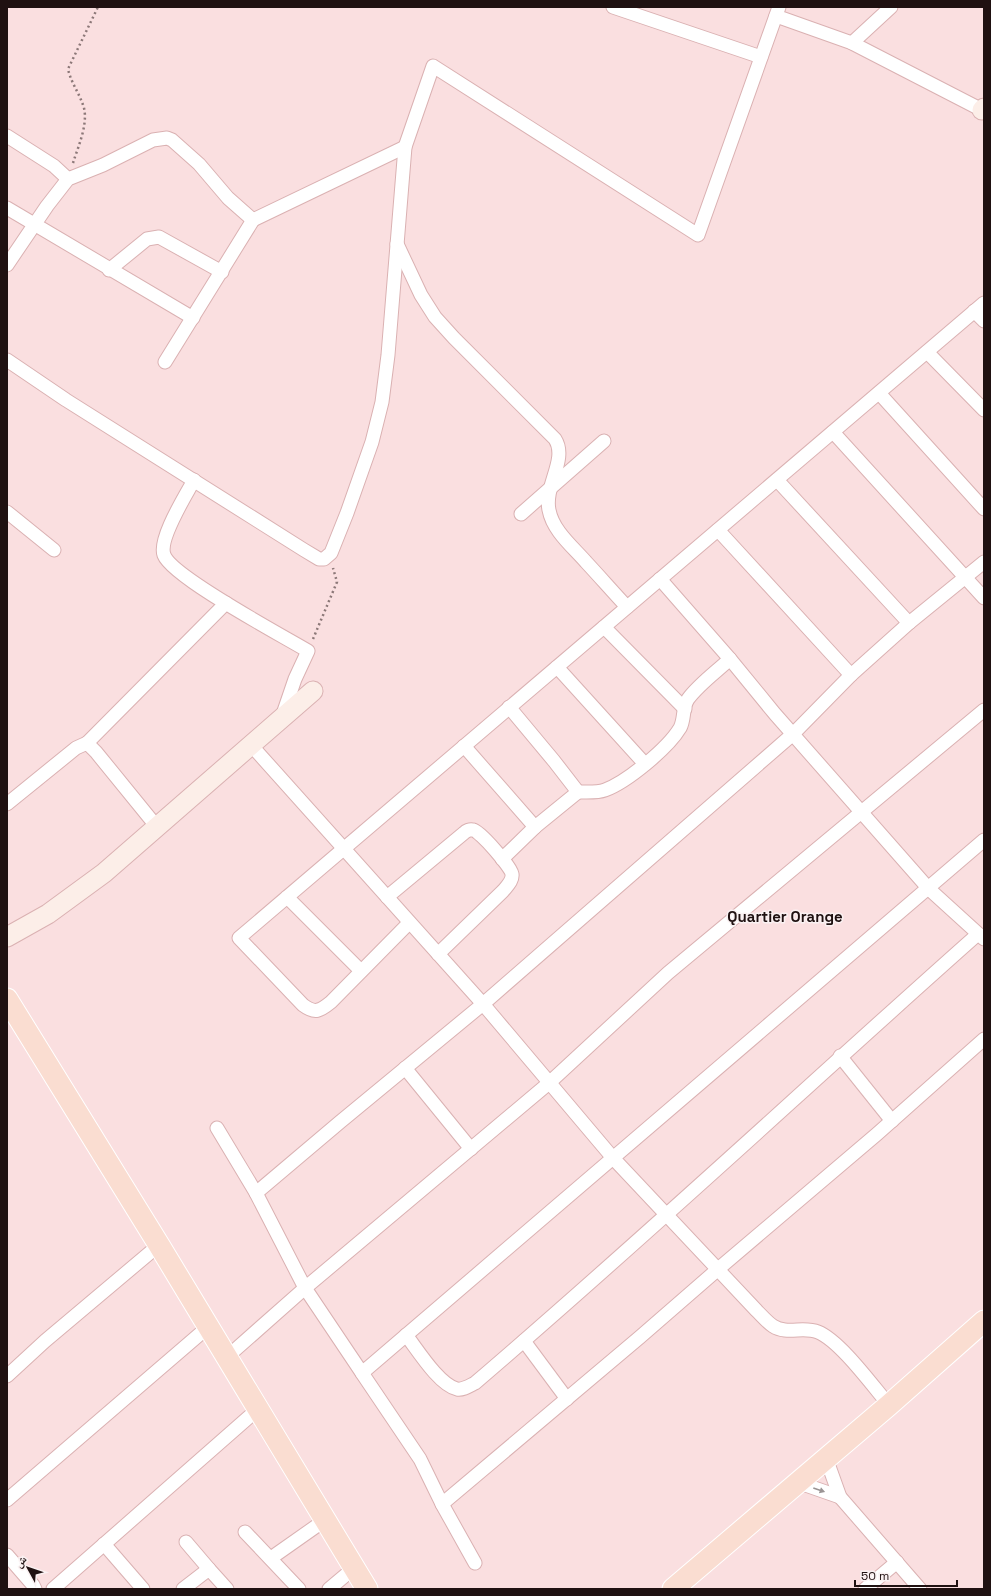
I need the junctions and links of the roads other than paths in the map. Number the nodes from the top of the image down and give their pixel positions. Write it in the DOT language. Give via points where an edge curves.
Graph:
graph roads {
  1 [pos="613,7"];
  2 [pos="891,7"];
  3 [pos="778,11"];
  4 [pos="852,43"];
  5 [pos="761,57"];
  6 [pos="983,109"];
  7 [pos="7,136"];
  8 [pos="405,146"];
  9 [pos="68,179"];
  10 [pos="7,208"];
  11 [pos="253,220"];
  12 [pos="34,225"];
  13 [pos="397,244"];
  14 [pos="7,265"];
  15 [pos="109,270"];
  16 [pos="222,272"];
  17 [pos="979,307"];
  18 [pos="193,318"];
  19 [pos="984,321"];
  20 [pos="927,352"];
  21 [pos="7,360"];
  22 [pos="165,362"];
  23 [pos="879,393"];
  24 [pos="984,410"];
  25 [pos="833,432"];
  26 [pos="604,441"];
  27 [pos="194,480"];
  28 [pos="777,480"];
  29 [pos="550,488"];
  30 [pos="984,509"];
  31 [pos="7,512"];
  32 [pos="521,514"];
  33 [pos="718,530"];
  34 [pos="54,550"];
  35 [pos="984,562"];
  36 [pos="966,576"];
  37 [pos="660,579"];
  38 [pos="984,598"];
  39 [pos="226,603"];
  40 [pos="627,607"];
  41 [pos="908,623"];
  42 [pos="604,627"];
  43 [pos="730,659"];
  44 [pos="557,667"];
  45 [pos="851,676"];
  46 [pos="313,691"];
  47 [pos="509,707"];
  48 [pos="684,709"];
  49 [pos="984,710"];
  50 [pos="282,718"];
  51 [pos="793,734"];
  52 [pos="87,743"];
  53 [pos="251,745"];
  54 [pos="464,746"];
  55 [pos="645,764"];
  56 [pos="578,792"];
  57 [pos="7,804"];
  58 [pos="862,812"];
  59 [pos="157,827"];
  60 [pos="536,827"];
  61 [pos="984,840"];
  62 [pos="344,849"];
  63 [pos="502,859"];
  64 [pos="929,889"];
  65 [pos="287,897"];
  66 [pos="387,897"];
  67 [pos="409,923"];
  68 [pos="7,937"];
  69 [pos="981,937"];
  70 [pos="438,954"];
  71 [pos="361,971"];
  72 [pos="7,999"];
  73 [pos="483,1004"];
  74 [pos="984,1039"];
  75 [pos="840,1056"];
  76 [pos="405,1068"];
  77 [pos="550,1083"];
  78 [pos="892,1121"];
  79 [pos="217,1128"];
  80 [pos="471,1149"];
  81 [pos="613,1158"];
  82 [pos="256,1193"];
  83 [pos="666,1216"];
  84 [pos="159,1245"];
  85 [pos="717,1270"];
  86 [pos="305,1288"];
  87 [pos="984,1321"];
  88 [pos="208,1327"];
  89 [pos="406,1335"];
  90 [pos="524,1341"];
  91 [pos="227,1357"];
  92 [pos="362,1373"];
  93 [pos="7,1376"];
  94 [pos="567,1399"];
  95 [pos="889,1405"];
  96 [pos="258,1409"];
  97 [pos="826,1458"];
  98 [pos="797,1482"];
  99 [pos="840,1497"];
  100 [pos="7,1500"];
  101 [pos="442,1504"];
  102 [pos="325,1520"];
  103 [pos="245,1532"];
  104 [pos="186,1542"];
  105 [pos="104,1544"];
  106 [pos="7,1555"];
  107 [pos="271,1558"];
  108 [pos="897,1562"];
  109 [pos="474,1564"];
  110 [pos="354,1568"];
  111 [pos="209,1569"];
  112 [pos="37,1588"];
  113 [pos="53,1589"];
  114 [pos="143,1589"];
  115 [pos="183,1589"];
  116 [pos="227,1589"];
  117 [pos="299,1589"];
  118 [pos="329,1589"];
  119 [pos="367,1589"];
  120 [pos="672,1589"];
  121 [pos="865,1589"];
  122 [pos="920,1589"];
  1 -- 5 [label="street"];
  2 -- 4 [label="street"];
  3 -- 4 [label="street"];
  3 -- 5 [label="street"];
  4 -- 6 [label="street"];
  5 -- 8 [label="street" via="698,234 433,66"];
  7 -- 9 [label="street" via="54,166"];
  8 -- 11 [label="street"];
  8 -- 13 [label="street"];
  9 -- 11 [label="street" via="153,140 167,138 199,164 228,198"];
  9 -- 12 [label="street"];
  10 -- 12 [label="street"];
  11 -- 16 [label="street"];
  12 -- 14 [label="street"];
  12 -- 15 [label="street"];
  13 -- 27 [label="street" via="382,402 372,442 347,513 328,557 320,559 304,550"];
  13 -- 29 [label="street" via="421,295 435,317 555,439 560,449"];
  15 -- 16 [label="street" via="147,239 159,237"];
  15 -- 18 [label="street"];
  16 -- 18 [label="street"];
  17 -- 19 [label="street"];
  17 -- 20 [label="street"];
  18 -- 22 [label="street"];
  20 -- 23 [label="street"];
  20 -- 24 [label="street"];
  21 -- 27 [label="street"];
  23 -- 25 [label="street"];
  23 -- 30 [label="street"];
  25 -- 28 [label="street"];
  25 -- 36 [label="street"];
  26 -- 29 [label="street"];
  27 -- 39 [label="street" via="167,534 163,545 164,555 172,566"];
  28 -- 33 [label="street"];
  28 -- 41 [label="street"];
  29 -- 32 [label="street"];
  29 -- 40 [label="street" via="549,509 559,531"];
  31 -- 34 [label="street"];
  33 -- 37 [label="street"];
  33 -- 45 [label="street"];
  35 -- 36 [label="street"];
  36 -- 38 [label="street"];
  36 -- 41 [label="street"];
  37 -- 40 [label="street"];
  37 -- 43 [label="street"];
  39 -- 50 [label="street" via="308,650"];
  39 -- 52 [label="street"];
  40 -- 42 [label="street"];
  41 -- 45 [label="street"];
  42 -- 44 [label="street"];
  42 -- 48 [label="street"];
  43 -- 48 [label="street" via="698,687"];
  43 -- 51 [label="street"];
  44 -- 47 [label="street"];
  44 -- 55 [label="street"];
  45 -- 51 [label="street"];
  46 -- 50 [label="street"];
  47 -- 54 [label="street"];
  47 -- 56 [label="street"];
  48 -- 55 [label="street" via="680,729 662,750"];
  49 -- 58 [label="street"];
  50 -- 53 [label="street"];
  51 -- 58 [label="street"];
  51 -- 73 [label="street"];
  52 -- 57 [label="street" via="76,748"];
  52 -- 59 [label="street"];
  53 -- 59 [label="street"];
  53 -- 62 [label="street"];
  54 -- 60 [label="street"];
  54 -- 62 [label="street"];
  55 -- 56 [label="street" via="604,790"];
  56 -- 60 [label="street"];
  58 -- 64 [label="street"];
  58 -- 77 [label="street" via="668,973"];
  59 -- 68 [label="street" via="104,873 54,910"];
  60 -- 63 [label="street"];
  61 -- 64 [label="street"];
  62 -- 65 [label="street"];
  62 -- 66 [label="street"];
  63 -- 66 [label="street" via="477,832 468,830"];
  63 -- 70 [label="street" via="512,873 512,879 503,891"];
  64 -- 69 [label="street"];
  64 -- 81 [label="street"];
  65 -- 71 [label="street"];
  65 -- 71 [label="street" via="239,938 303,1004 310,1010 322,1009"];
  66 -- 67 [label="street"];
  67 -- 70 [label="street"];
  67 -- 71 [label="street"];
  69 -- 75 [label="street"];
  70 -- 73 [label="street"];
  72 -- 84 [label="main road"];
  73 -- 76 [label="street"];
  73 -- 77 [label="street"];
  74 -- 78 [label="street"];
  75 -- 78 [label="street"];
  75 -- 83 [label="street"];
  76 -- 80 [label="street"];
  76 -- 82 [label="street"];
  77 -- 80 [label="street"];
  77 -- 81 [label="street"];
  78 -- 85 [label="street"];
  79 -- 82 [label="street"];
  80 -- 86 [label="street"];
  81 -- 83 [label="street"];
  81 -- 89 [label="street"];
  82 -- 86 [label="street"];
  83 -- 85 [label="street"];
  83 -- 90 [label="street"];
  84 -- 88 [label="main road"];
  84 -- 93 [label="street" via="45,1340"];
  85 -- 94 [label="street"];
  85 -- 95 [label="street" via="772,1326 787,1330 809,1330 825,1336 836,1344"];
  86 -- 91 [label="street"];
  86 -- 92 [label="street"];
  87 -- 95 [label="main road"];
  88 -- 91 [label="main road"];
  88 -- 100 [label="street"];
  89 -- 90 [label="street" via="446,1384 458,1389 475,1383"];
  89 -- 92 [label="street"];
  90 -- 94 [label="street"];
  91 -- 96 [label="main road"];
  92 -- 101 [label="street" via="420,1459"];
  94 -- 101 [label="street"];
  95 -- 97 [label="main road"];
  96 -- 102 [label="main road"];
  96 -- 105 [label="street"];
  97 -- 98 [label="main road"];
  97 -- 99 [label="street"];
  98 -- 99 [label="street, one-way"];
  98 -- 120 [label="main road"];
  99 -- 108 [label="street"];
  101 -- 109 [label="street"];
  102 -- 107 [label="street"];
  102 -- 110 [label="main road"];
  103 -- 107 [label="street"];
  104 -- 111 [label="street"];
  105 -- 113 [label="street"];
  105 -- 114 [label="street"];
  106 -- 112 [label="street"];
  107 -- 117 [label="street"];
  108 -- 121 [label="street"];
  108 -- 122 [label="street"];
  110 -- 118 [label="street"];
  110 -- 119 [label="main road"];
  111 -- 115 [label="street"];
  111 -- 116 [label="street"];
}
